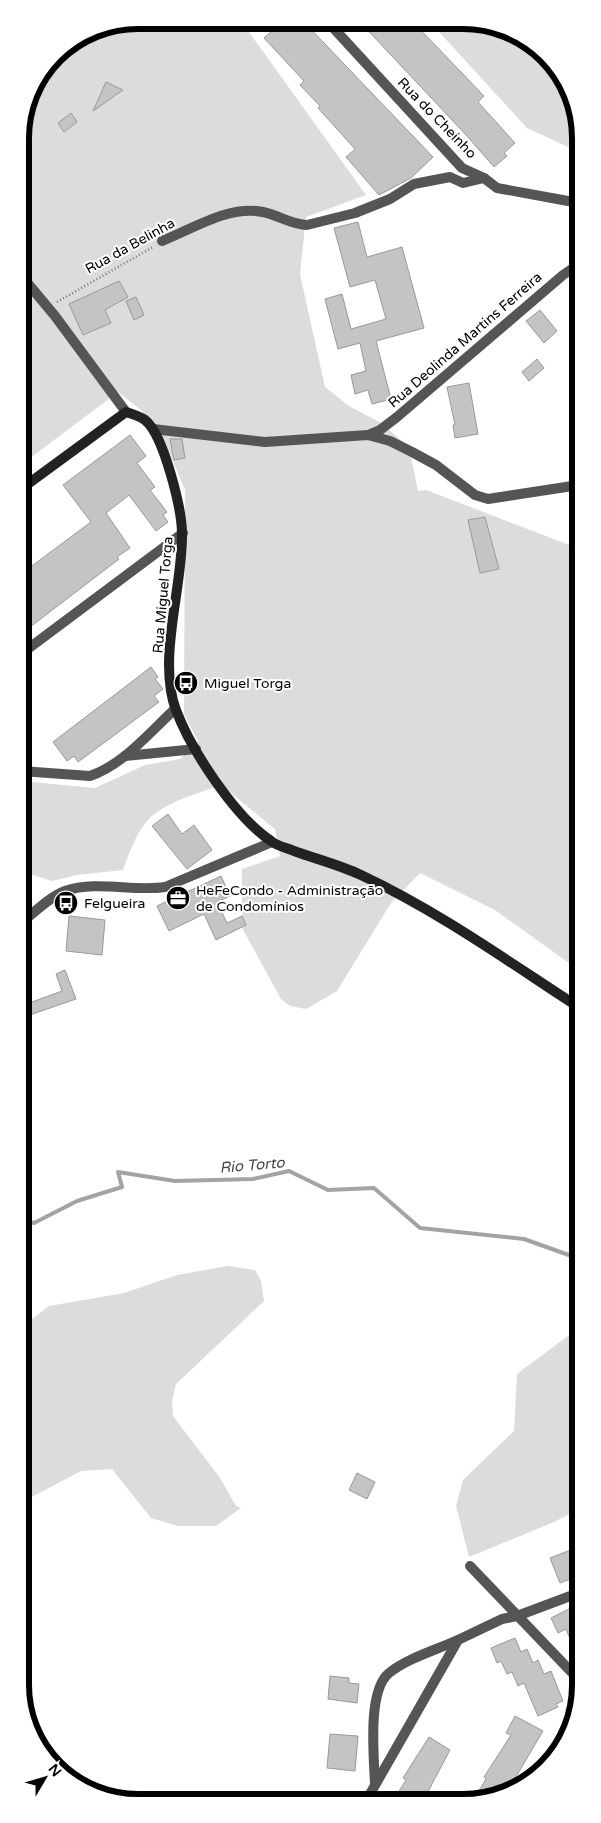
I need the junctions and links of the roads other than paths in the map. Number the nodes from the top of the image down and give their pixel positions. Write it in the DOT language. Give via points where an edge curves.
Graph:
graph roads {
  1 [pos="334,29"];
  2 [pos="484,178"];
  3 [pos="572,202"];
  4 [pos="162,241"];
  5 [pos="572,269"];
  6 [pos="29,285"];
  7 [pos="126,412"];
  8 [pos="153,429"];
  9 [pos="368,435"];
  10 [pos="29,483"];
  11 [pos="572,486"];
  12 [pos="183,533"];
  13 [pos="29,648"];
  14 [pos="175,709"];
  15 [pos="196,749"];
  16 [pos="125,756"];
  17 [pos="29,772"];
  18 [pos="272,842"];
  19 [pos="29,917"];
  20 [pos="572,1003"];
  21 [pos="470,1566"];
  22 [pos="572,1595"];
  23 [pos="517,1616"];
  24 [pos="458,1640"];
  25 [pos="572,1673"];
  26 [pos="376,1785"];
  27 [pos="370,1794"];
  1 -- 2 [label="street, Rua do Cheínho" via="462,168"];
  2 -- 3 [label="street, Rua do Cheínho" via="497,188"];
  2 -- 4 [label="street, Rua da Belinha" via="464,183 450,177 414,184 390,199 355,213 307,225 261,212 234,212"];
  5 -- 9 [label="street, Rua Deolinda Martins Ferreira" via="380,430"];
  6 -- 7 [label="street"];
  7 -- 8 [label="street" via="146,421"];
  7 -- 10 [label="street"];
  8 -- 9 [label="street" via="265,442"];
  8 -- 12 [label="street, Rua Miguel Torga" via="173,482"];
  9 -- 11 [label="street" via="390,441 420,456 475,494 488,499"];
  12 -- 13 [label="street"];
  12 -- 14 [label="street, Rua Miguel Torga" via="171,648 170,678"];
  14 -- 15 [label="street, Rua Miguel Torga"];
  14 -- 16 [label="street"];
  15 -- 16 [label="street"];
  15 -- 18 [label="street, Rua Miguel Torga" via="228,797"];
  16 -- 17 [label="street" via="90,776"];
  18 -- 19 [label="street" via="165,887 148,890 90,887 65,892"];
  18 -- 20 [label="street" via="360,875 411,901"];
  21 -- 23 [label="street"];
  22 -- 23 [label="street"];
  23 -- 24 [label="street" via="502,1619"];
  23 -- 25 [label="street"];
  24 -- 26 [label="street"];
  24 -- 26 [label="street" via="400,1667 380,1684 376,1693 374,1741"];
  26 -- 27 [label="street"];
}
